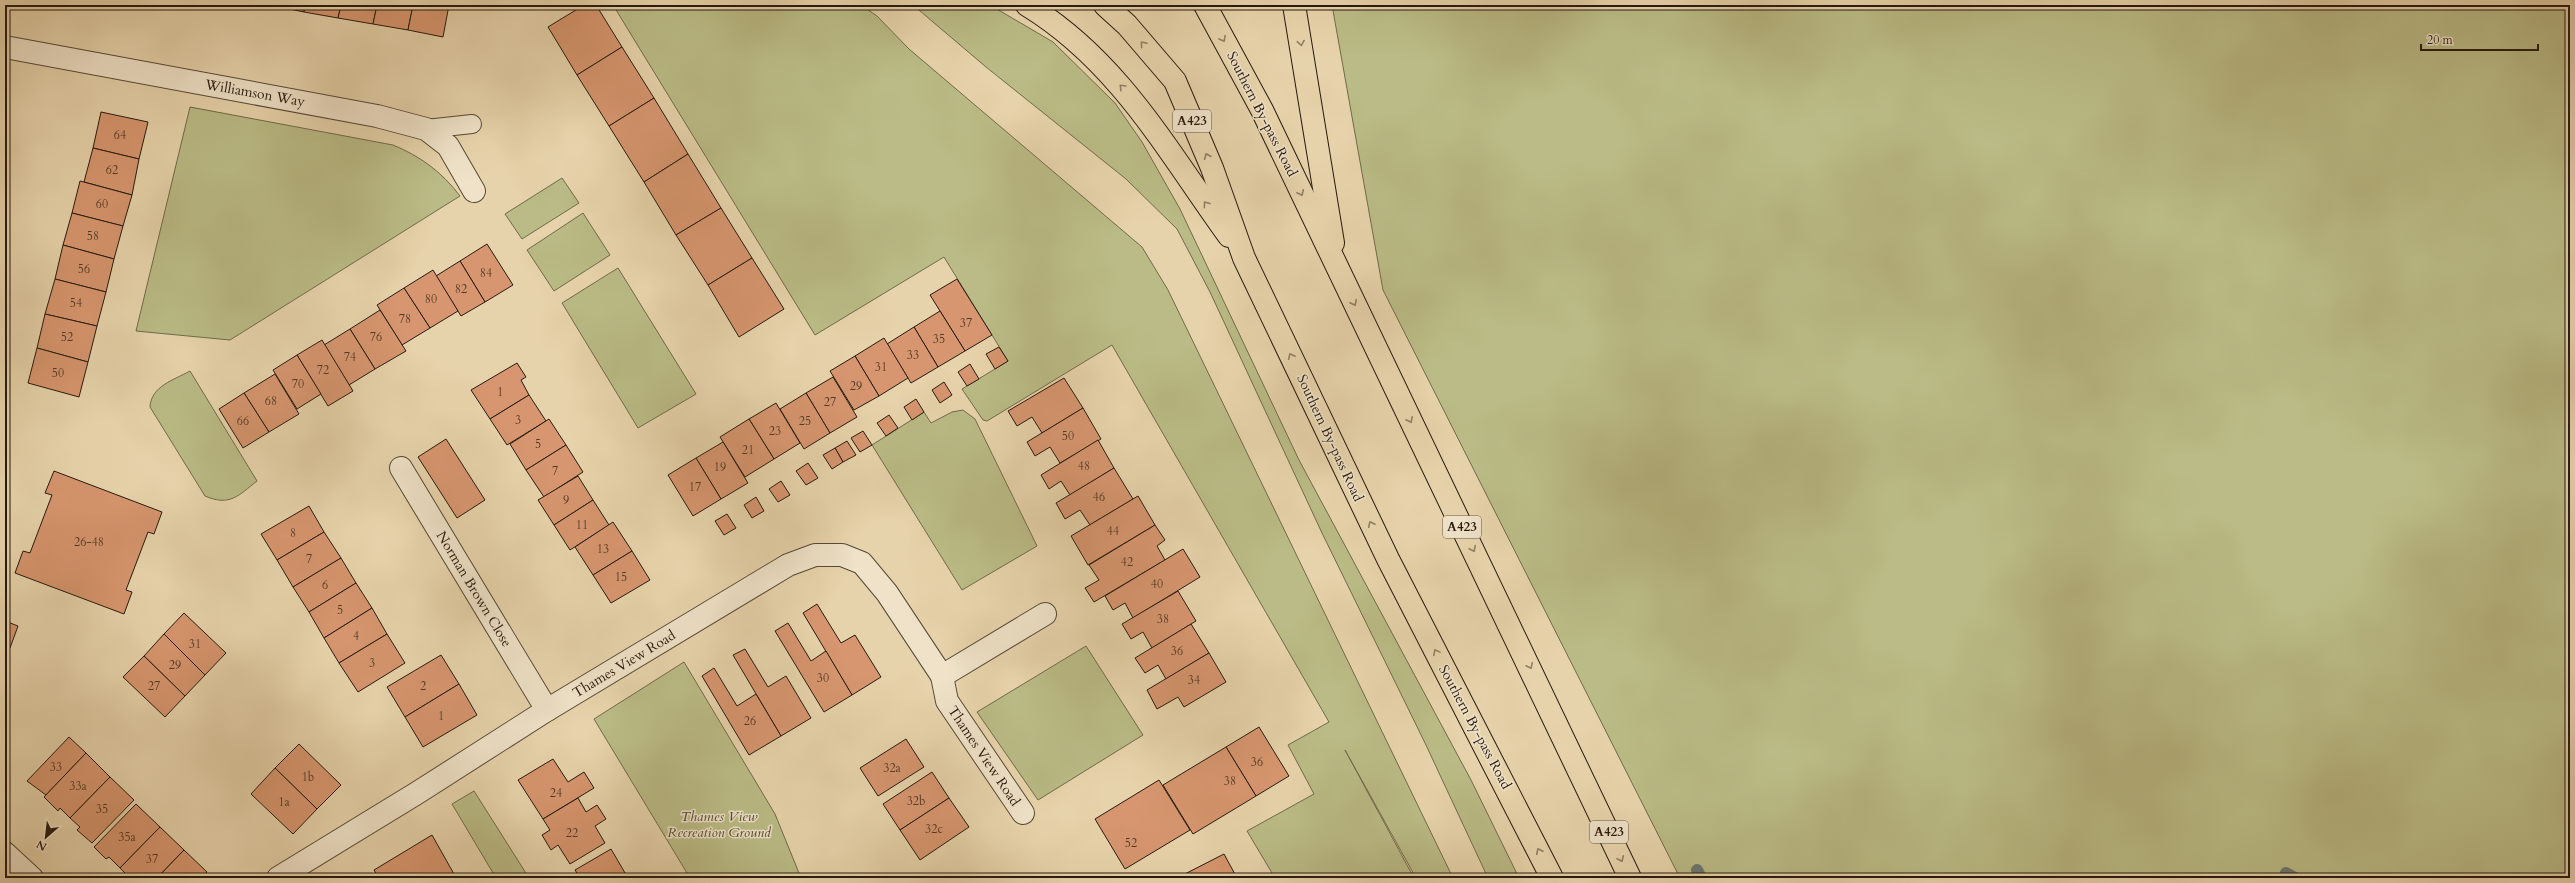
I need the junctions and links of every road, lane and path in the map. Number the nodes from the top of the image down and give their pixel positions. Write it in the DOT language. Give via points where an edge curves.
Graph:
graph roads {
  1 [pos="1027,5"];
  2 [pos="1105,5"];
  3 [pos="1205,5"];
  4 [pos="1294,5"];
  5 [pos="5,47"];
  6 [pos="472,124"];
  7 [pos="426,129"];
  8 [pos="474,191"];
  9 [pos="1244,258"];
  10 [pos="1337,268"];
  11 [pos="401,468"];
  12 [pos="1045,614"];
  13 [pos="942,676"];
  14 [pos="547,710"];
  15 [pos="1023,813"];
  16 [pos="5,852"];
  17 [pos="32,878"];
  18 [pos="278,878"];
  19 [pos="1552,878"];
  20 [pos="1630,878"];
  9 -- 1 [label="highway, one-way" via="1129,93 1063,31"];
  9 -- 2 [label="highway, Southern By-pass Road / A423, one-way" via="1212,168 1175,81 1127,25"];
  3 -- 10 [label="highway, Southern By-pass Road / A423, one-way" via="1262,110"];
  4 -- 10 [label="highway, Southern By-pass Road / A423, one-way"];
  5 -- 7 [label="street, Williamson Way" via="377,116"];
  6 -- 7 [label="lane"];
  7 -- 8 [label="street, Williamson Way" via="448,146"];
  19 -- 9 [label="highway, Southern By-pass Road / A423, one-way" via="1388,559"];
  10 -- 20 [label="highway, Southern By-pass Road / A423, one-way"];
  11 -- 14 [label="street, Norman Brown Close"];
  12 -- 13 [label="street"];
  13 -- 14 [label="street, Thames View Road" via="887,593 862,563 842,555 815,555 788,565"];
  13 -- 15 [label="street, Thames View Road" via="947,700"];
  14 -- 18 [label="street, Thames View Road"];
  16 -- 17 [label="street"];
}
